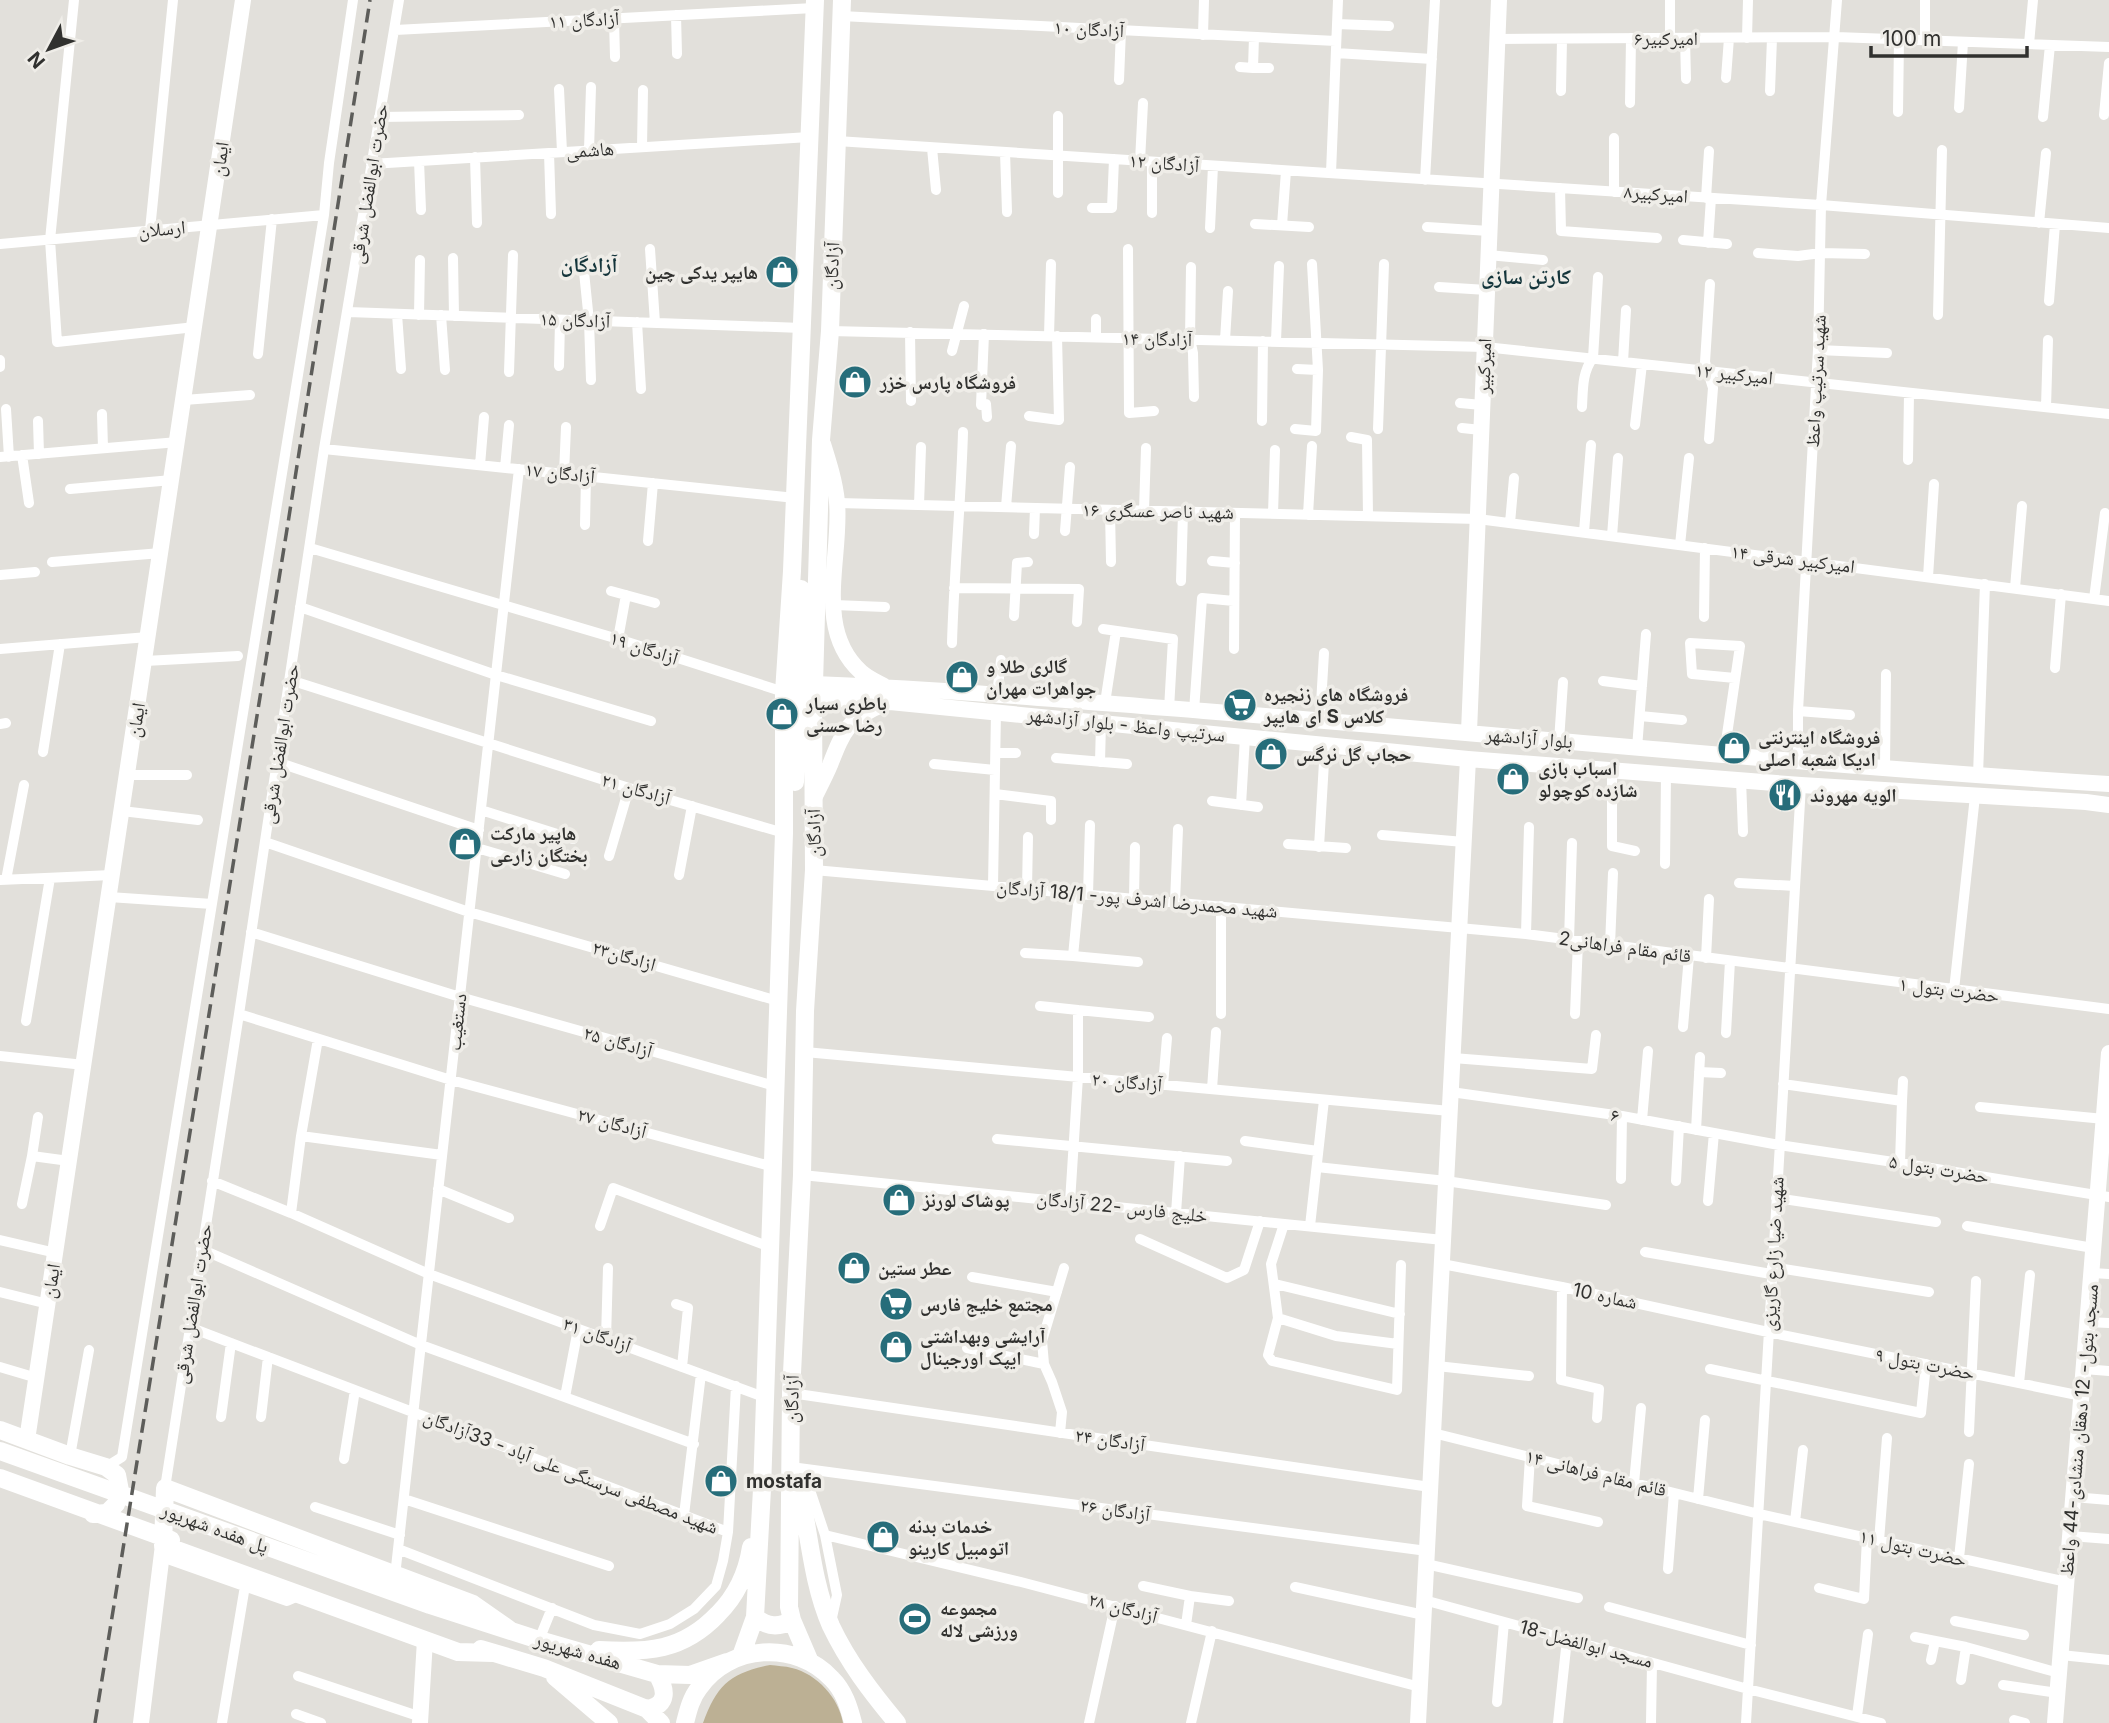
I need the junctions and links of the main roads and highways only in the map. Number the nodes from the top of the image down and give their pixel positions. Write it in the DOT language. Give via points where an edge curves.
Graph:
graph roads {
  1 [pos="814,4"];
  2 [pos="841,8"];
  3 [pos="806,233"];
  4 [pos="833,237"];
  5 [pos="804,279"];
  6 [pos="832,285"];
  7 [pos="802,690"];
  8 [pos="0,1430"];
  9 [pos="0,1451"];
  10 [pos="797,1468"];
  11 [pos="0,1478"];
  12 [pos="0,1484"];
  13 [pos="762,1489"];
  14 [pos="430,1605"];
  15 [pos="755,1617"];
  16 [pos="792,1620"];
  17 [pos="510,1630"];
  18 [pos="425,1636"];
  19 [pos="567,1648"];
  20 [pos="734,1659"];
  21 [pos="810,1662"];
  22 [pos="544,1668"];
  23 [pos="657,1674"];
  24 [pos="646,1709"];
  25 [pos="609,1723"];
  26 [pos="661,1723"];
  27 [pos="685,1723"];
  28 [pos="853,1723"];
  29 [pos="897,1723"];
  1 -- 3 [label="main road, آزادگان"];
  2 -- 4 [label="main road, آزادگان"];
  3 -- 4 [label="main road" via="820,245"];
  3 -- 5 [label="main road, آزادگان"];
  4 -- 6 [label="main road, آزادگان"];
  5 -- 6 [label="main road" via="821,274"];
  5 -- 7 [label="main road, آزادگان" via="792,571"];
  6 -- 7 [label="main road, آزادگان"];
  7 -- 10 [label="main road, آزادگان" via="813,800 814,870 804,1011 802,1175 791,1393"];
  7 -- 13 [label="main road, آزادگان" via="784,826"];
  8 -- 12 [label="main road" via="106,1467 117,1475 120,1491 107,1513 96,1514"];
  9 -- 14 [label="main road, پل هفده شهریور"];
  10 -- 16 [label="main road, آزادگان"];
  10 -- 29 [label="main road" via="816,1577 831,1625 867,1687"];
  11 -- 18 [label="main road, پل هفده شهریور"];
  13 -- 15 [label="main road, آزادگان"];
  13 -- 19 [label="main road" via="750,1556 735,1596 705,1628 681,1642 629,1652"];
  14 -- 17 [label="main road, هفده شهریور"];
  15 -- 16 [label="main road" via="774,1626"];
  15 -- 20 [label="main road, آزادگان"];
  16 -- 21 [label="main road, آزادگان"];
  17 -- 18 [label="main road" via="473,1604 165,1488 162,1551"];
  17 -- 19 [label="main road, هفده شهریور"];
  18 -- 22 [label="main road, هفده شهریور"];
  19 -- 23 [label="main road, هفده شهریور"];
  20 -- 21 [label="main road, هفده شهریور" via="765,1651 788,1653"];
  20 -- 23 [label="main road, هفده شهریور" via="690,1675"];
  20 -- 27 [label="main road" via="699,1688"];
  21 -- 28 [label="main road" via="832,1679 848,1703"];
  22 -- 24 [label="main road, هفده شهریور"];
  22 -- 25 [label="main road"];
  23 -- 24 [label="main road" via="664,1694 653,1708"];
  24 -- 26 [label="main road, هفده شهریور"];
}
